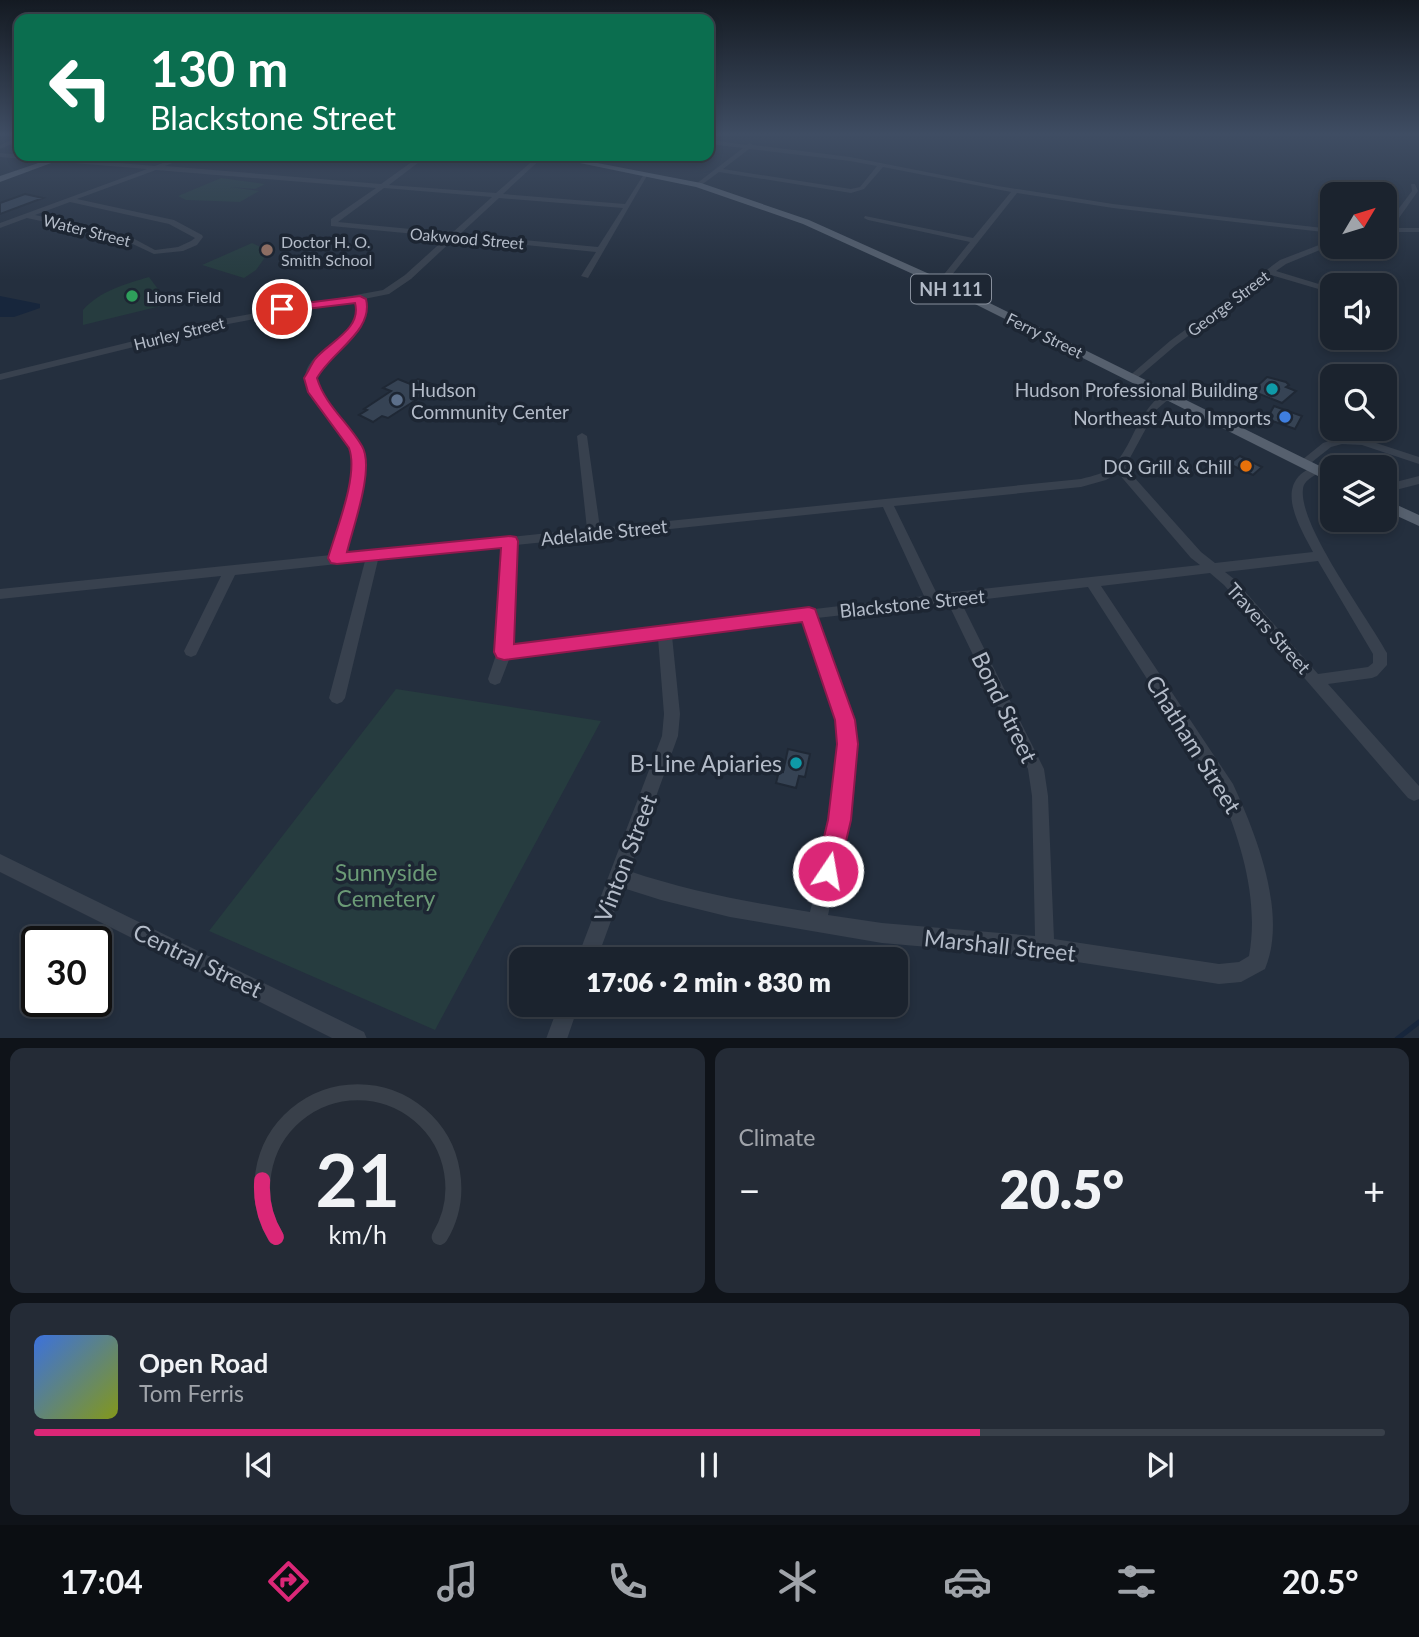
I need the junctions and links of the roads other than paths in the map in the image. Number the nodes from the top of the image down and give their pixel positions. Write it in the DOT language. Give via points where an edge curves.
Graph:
graph roads {
  1 [pos="113,183"];
  2 [pos="338,183"];
  3 [pos="385,183"];
  4 [pos="509,183"];
  5 [pos="640,183"];
  6 [pos="691,183"];
  7 [pos="803,183"];
  8 [pos="866,183"];
  9 [pos="976,183"];
  10 [pos="698,185"];
  11 [pos="1413,185"];
  12 [pos="380,187"];
  13 [pos="1015,191"];
  14 [pos="496,195"];
  15 [pos="70,200"];
  16 [pos="627,206"];
  17 [pos="1397,215"];
  18 [pos="27,216"];
  19 [pos="868,218"];
  20 [pos="0,226"];
  21 [pos="1419,229"];
  22 [pos="1320,230"];
  23 [pos="1397,230"];
  24 [pos="452,237"];
  25 [pos="974,240"];
  26 [pos="1320,247"];
  27 [pos="601,250"];
  28 [pos="1270,272"];
  29 [pos="585,276"];
  30 [pos="941,284"];
  31 [pos="1320,287"];
  32 [pos="360,299"];
  33 [pos="0,377"];
  34 [pos="1132,378"];
  35 [pos="1166,396"];
  36 [pos="582,436"];
  37 [pos="1419,461"];
  38 [pos="1119,467"];
  39 [pos="1310,467"];
  40 [pos="1320,472"];
  41 [pos="1419,480"];
  42 [pos="1397,486"];
  43 [pos="887,503"];
  44 [pos="1397,510"];
  45 [pos="1419,521"];
  46 [pos="594,533"];
  47 [pos="510,541"];
  48 [pos="373,555"];
  49 [pos="1321,556"];
  50 [pos="337,558"];
  51 [pos="1211,568"];
  52 [pos="230,570"];
  53 [pos="1091,582"];
  54 [pos="0,594"];
  55 [pos="952,598"];
  56 [pos="933,600"];
  57 [pos="809,614"];
  58 [pos="665,632"];
  59 [pos="191,651"];
  60 [pos="504,652"];
  61 [pos="495,679"];
  62 [pos="1316,680"];
  63 [pos="337,698"];
  64 [pos="1414,793"];
  65 [pos="0,863"];
  66 [pos="618,877"];
  67 [pos="817,922"];
  68 [pos="592,947"];
  69 [pos="1045,947"];
  70 [pos="1258,962"];
  71 [pos="564,1017"];
  72 [pos="357,1038"];
  73 [pos="556,1038"];
  1 -- 15 [label="street"];
  2 -- 12 [label="street"];
  3 -- 12 [label="street"];
  4 -- 14 [label="street, Hurley Street"];
  5 -- 16 [label="street"];
  6 -- 10 [label="main road, Ferry Street / NH 111"];
  7 -- 8 [label="street" via="851,191"];
  9 -- 13 [label="street"];
  10 -- 30 [label="main road, Ferry Street / NH 111" via="806,222"];
  11 -- 17 [label="street" via="1415,191"];
  12 -- 14 [label="street"];
  12 -- 24 [label="street, Oakwood Street" via="334,224"];
  13 -- 22 [label="street"];
  13 -- 25 [label="street"];
  14 -- 16 [label="street"];
  14 -- 24 [label="street, Hurley Street"];
  15 -- 18 [label="street"];
  15 -- 18 [label="street, Water Street" via="174,223 199,237 185,247 154,252 124,237"];
  16 -- 27 [label="street"];
  18 -- 20 [label="street"];
  19 -- 25 [label="street"];
  21 -- 23 [label="street"];
  24 -- 27 [label="street, Oakwood Street"];
  24 -- 32 [label="street, Hurley Street" via="398,285"];
  25 -- 30 [label="street"];
  26 -- 28 [label="street, George Street"];
  27 -- 29 [label="street"];
  28 -- 31 [label="street"];
  28 -- 34 [label="street, George Street"];
  30 -- 34 [label="main road, Ferry Street / NH 111"];
  32 -- 33 [label="street, Hurley Street" via="250,316"];
  32 -- 50 [label="street" via="362,314 356,329 321,360 310,378 314,392 359,456"];
  34 -- 35 [label="main road, Ferry Street / NH 111"];
  35 -- 38 [label="street" via="1152,408"];
  35 -- 39 [label="main road, Ferry Street / NH 111"];
  36 -- 46 [label="street"];
  37 -- 39 [label="street" via="1358,441 1344,441 1331,444"];
  38 -- 43 [label="street, Adelaide Street" via="1102,477 1056,487"];
  38 -- 51 [label="street, Travers Street"];
  39 -- 40 [label="main road, Ferry Street / NH 111"];
  39 -- 49 [label="street" via="1296,493"];
  41 -- 42 [label="street"];
  43 -- 46 [label="street, Adelaide Street"];
  43 -- 56 [label="street"];
  44 -- 45 [label="main road"];
  46 -- 47 [label="street, Adelaide Street"];
  47 -- 48 [label="street, Adelaide Street"];
  47 -- 60 [label="street"];
  48 -- 50 [label="street, Adelaide Street"];
  48 -- 63 [label="street"];
  49 -- 51 [label="street, Blackstone Street"];
  49 -- 62 [label="street" via="1380,653 1380,665 1372,672"];
  50 -- 52 [label="street, Adelaide Street"];
  51 -- 53 [label="street, Blackstone Street"];
  51 -- 62 [label="street, Travers Street" via="1229,582"];
  52 -- 54 [label="street, Adelaide Street"];
  52 -- 59 [label="street"];
  53 -- 55 [label="street, Blackstone Street"];
  53 -- 70 [label="street, Chatham Street" via="1227,789 1243,825 1263,923"];
  55 -- 56 [label="street, Blackstone Street"];
  55 -- 69 [label="street, Bond Street" via="1036,769"];
  56 -- 57 [label="street, Blackstone Street"];
  57 -- 58 [label="street, Blackstone Street"];
  57 -- 67 [label="street" via="845,720 848,744 839,820"];
  58 -- 60 [label="street, Blackstone Street"];
  58 -- 66 [label="street, Vinton Street" via="670,736"];
  60 -- 61 [label="street"];
  62 -- 64 [label="street, Travers Street"];
  65 -- 72 [label="street, Central Street"];
  66 -- 67 [label="street, Marshall Street" via="730,908"];
  66 -- 68 [label="street, Vinton Street"];
  67 -- 69 [label="street, Marshall Street"];
  69 -- 70 [label="street, Marshall Street" via="1219,974 1241,972"];
  71 -- 73 [label="street"];
}
